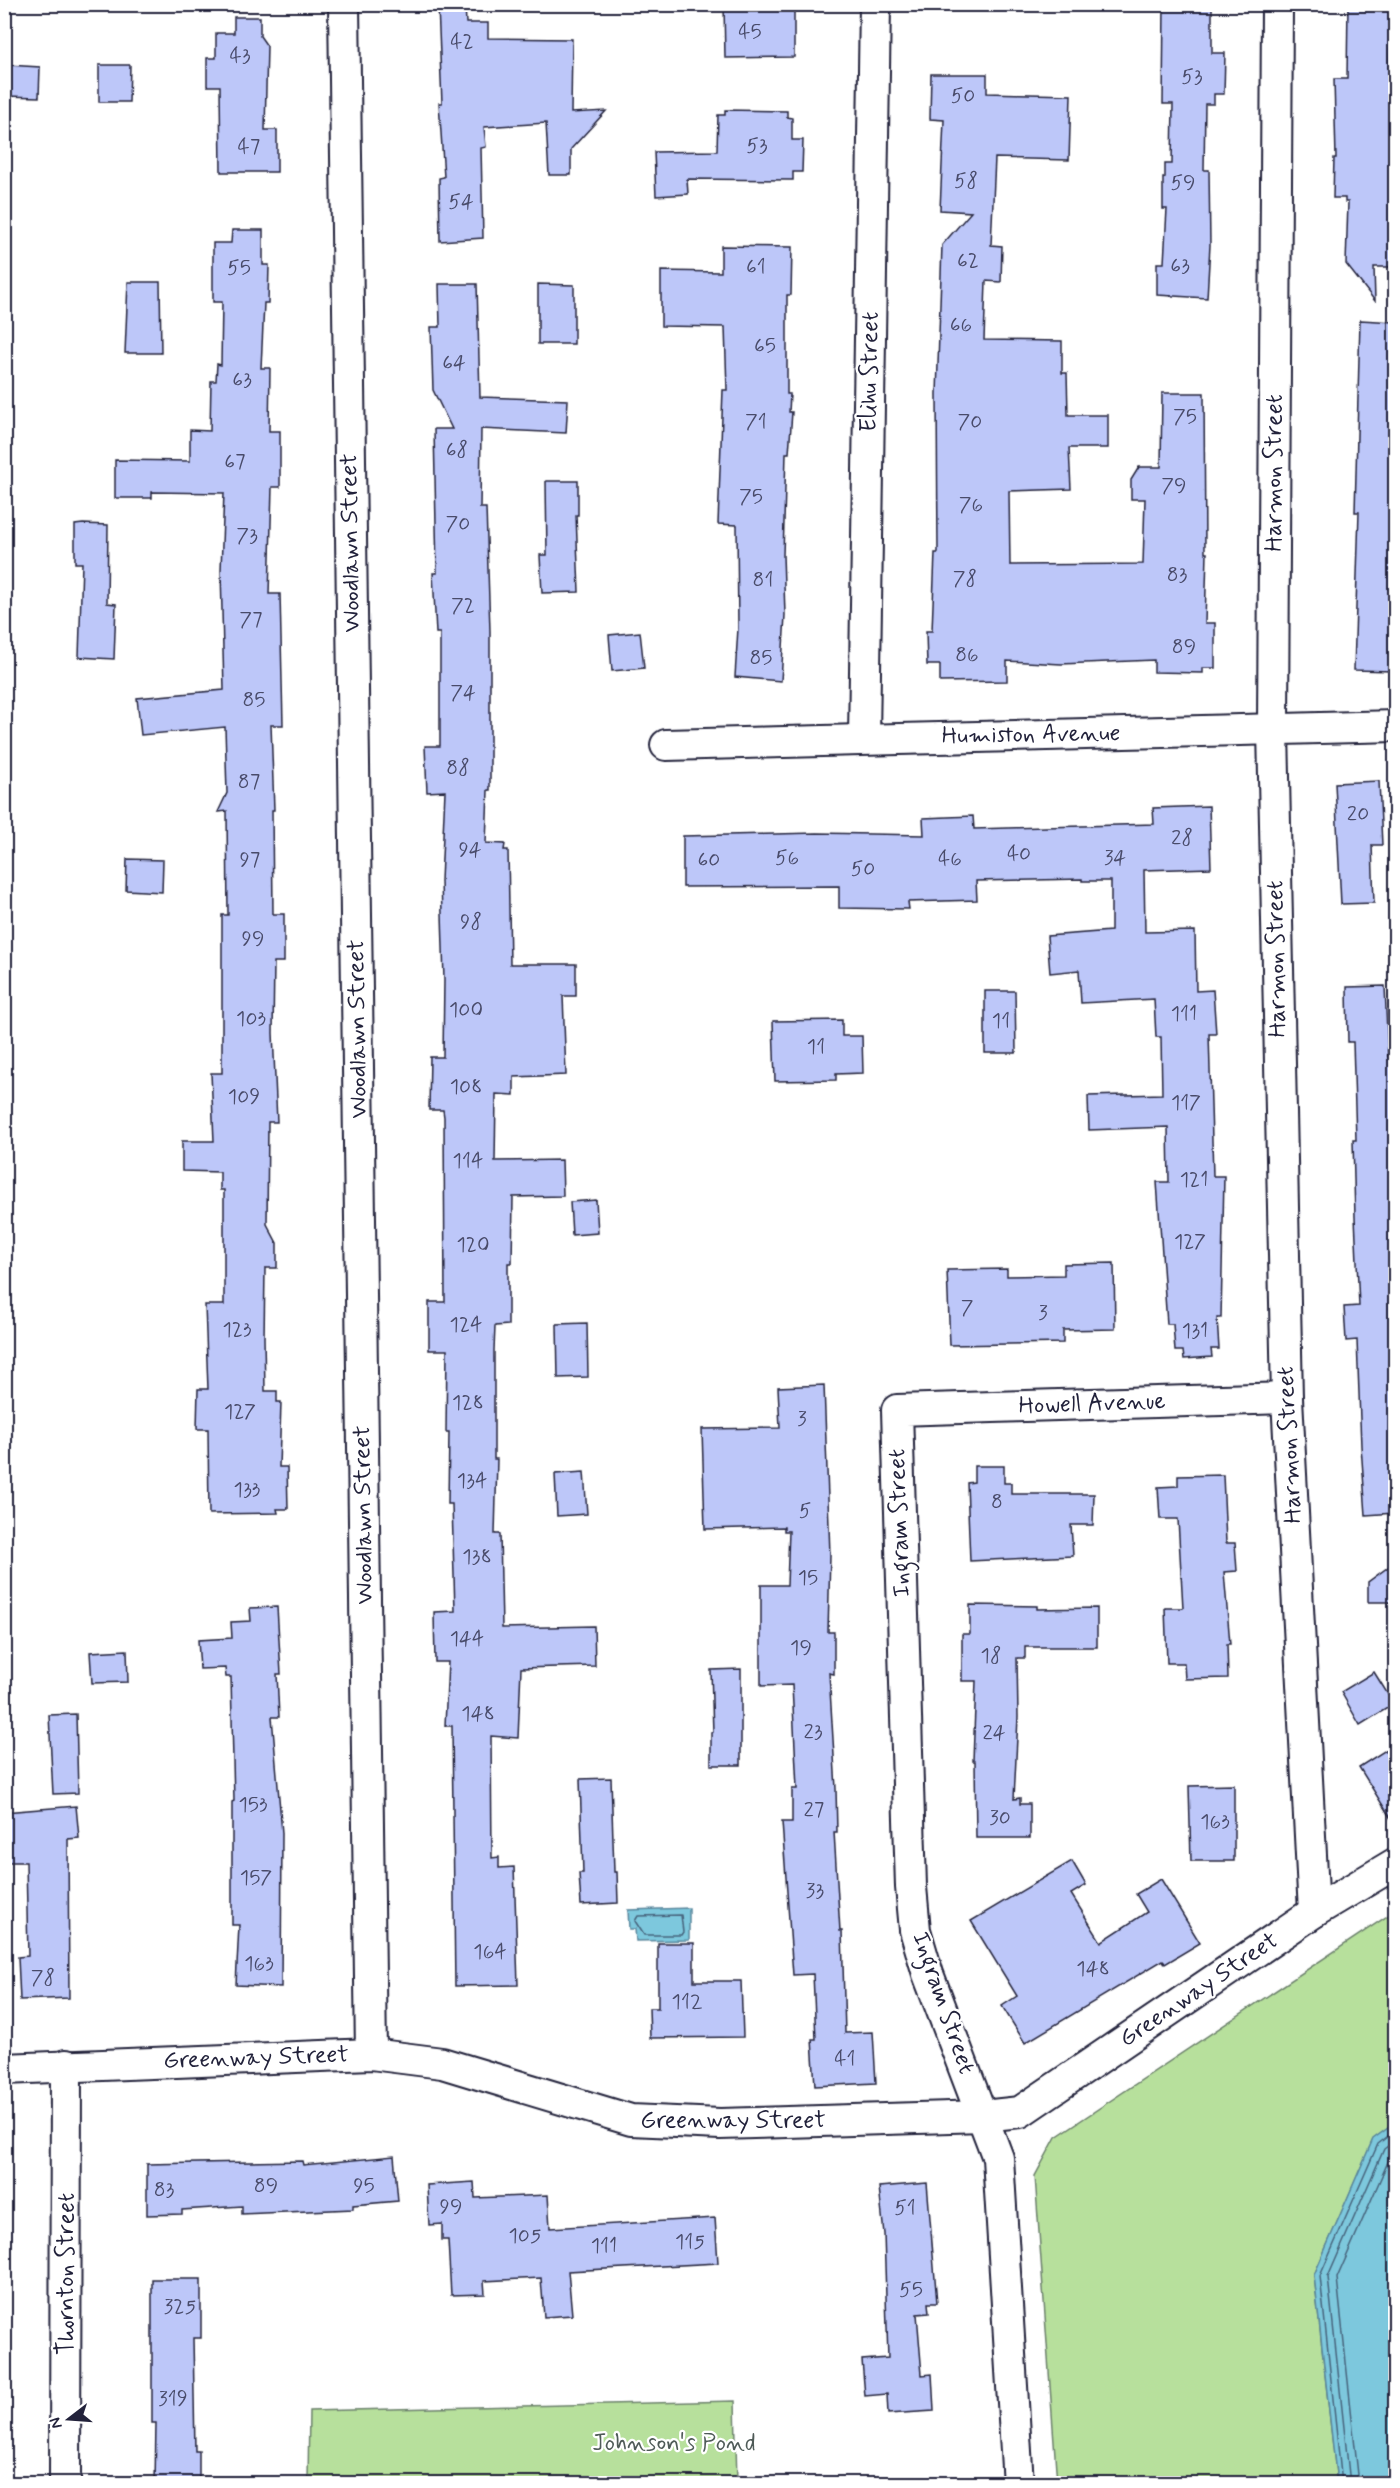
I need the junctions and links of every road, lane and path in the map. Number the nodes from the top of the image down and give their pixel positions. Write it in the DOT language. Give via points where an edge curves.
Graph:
graph roads {
  1 [pos="344,4"];
  2 [pos="875,4"];
  3 [pos="1278,4"];
  4 [pos="1395,726"];
  5 [pos="1272,729"];
  6 [pos="864,739"];
  7 [pos="666,745"];
  8 [pos="1287,1398"];
  9 [pos="897,1410"];
  10 [pos="1395,1863"];
  11 [pos="1314,1912"];
  12 [pos="371,2054"];
  13 [pos="66,2065"];
  14 [pos="4,2069"];
  15 [pos="983,2116"];
  16 [pos="66,2484"];
  17 [pos="1018,2484"];
  1 -- 12 [label="street, Woodlawn Street"];
  2 -- 6 [label="street, Elihu Street"];
  3 -- 5 [label="street, Harmon Street"];
  4 -- 5 [label="street, Humiston Avenue"];
  5 -- 6 [label="street, Humiston Avenue"];
  5 -- 8 [label="street, Harmon Street"];
  6 -- 7 [label="street, Humiston Avenue"];
  8 -- 9 [label="street, Howell Avenue"];
  8 -- 11 [label="street, Harmon Street"];
  9 -- 15 [label="street, Ingram Street" via="915,1930"];
  10 -- 11 [label="street, Greenway Street"];
  11 -- 15 [label="street, Greenway Street" via="1020,2112"];
  12 -- 13 [label="street, Greenway Street"];
  12 -- 15 [label="street, Greenway Street" via="442,2063 631,2120 720,2124"];
  13 -- 14 [label="street, Greenway Street"];
  13 -- 16 [label="street, Thornton Street"];
  15 -- 17 [label="street, Ingram Street" via="998,2158"];
}
